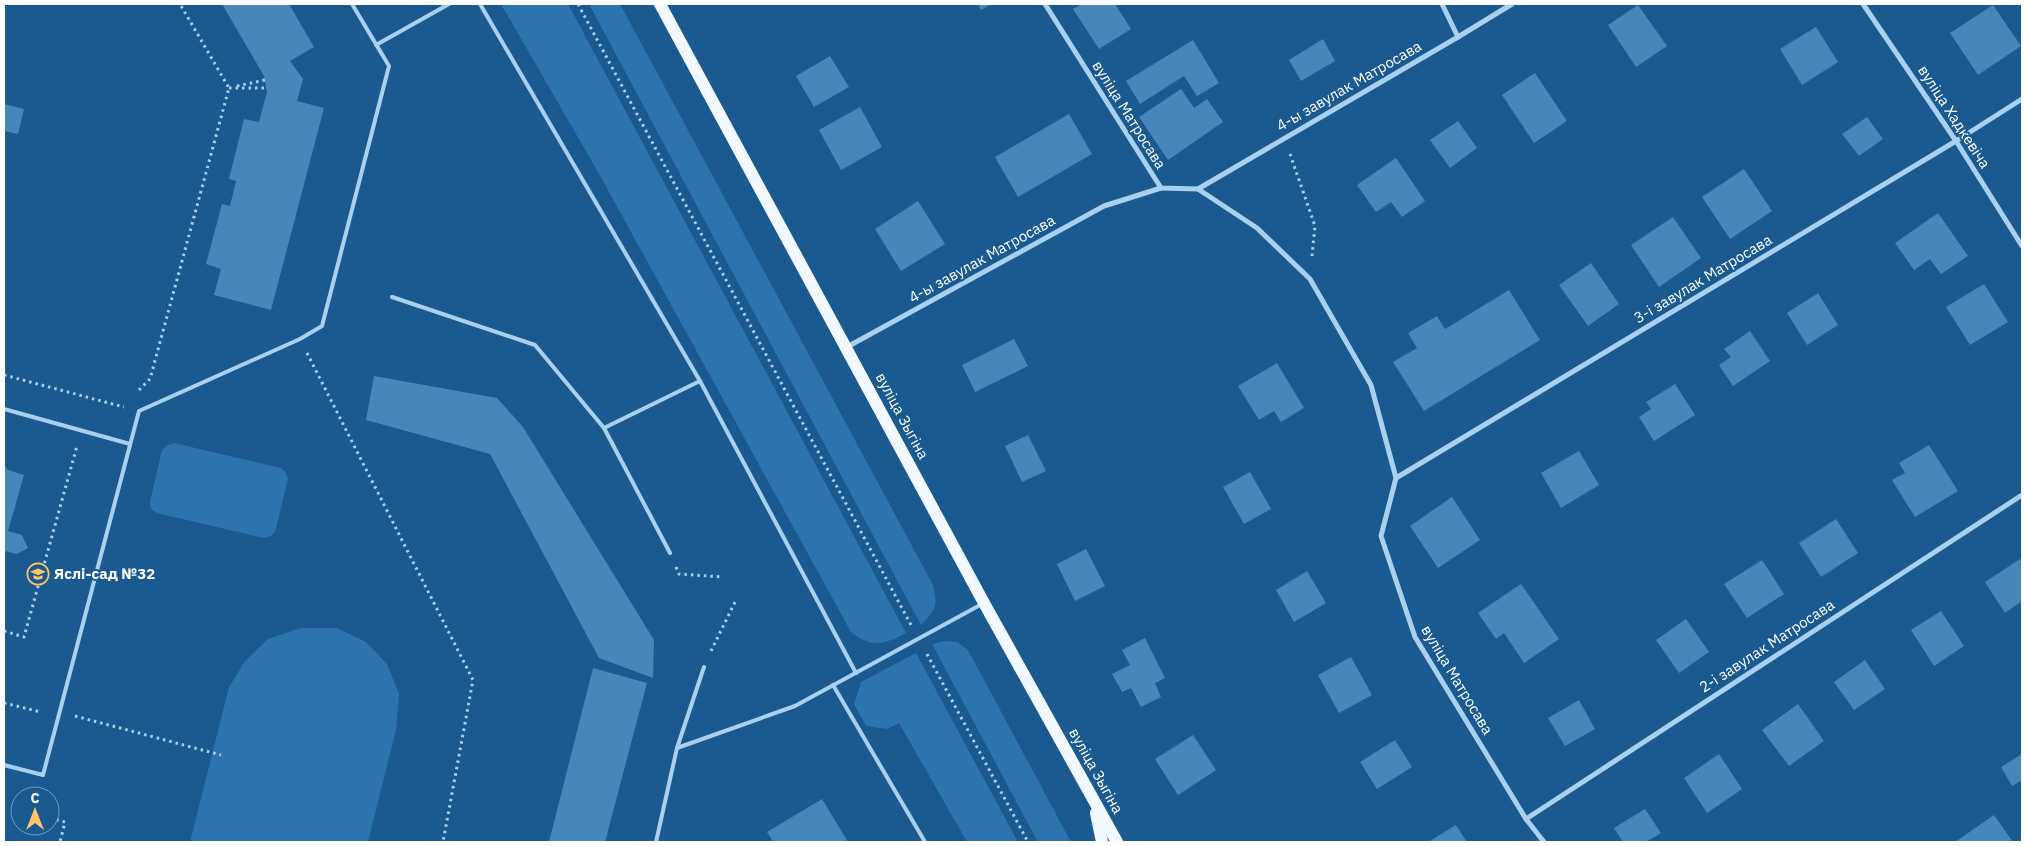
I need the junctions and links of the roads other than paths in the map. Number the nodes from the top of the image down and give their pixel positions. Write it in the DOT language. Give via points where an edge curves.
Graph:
graph roads {
  1 [pos="352,4"];
  2 [pos="449,4"];
  3 [pos="480,4"];
  4 [pos="660,4"];
  5 [pos="1045,4"];
  6 [pos="1442,4"];
  7 [pos="1512,4"];
  8 [pos="1863,4"];
  9 [pos="1458,38"];
  10 [pos="376,46"];
  11 [pos="2022,99"];
  12 [pos="1956,141"];
  13 [pos="1161,188"];
  14 [pos="1198,189"];
  15 [pos="2022,246"];
  16 [pos="392,297"];
  17 [pos="847,347"];
  18 [pos="700,381"];
  19 [pos="4,409"];
  20 [pos="604,428"];
  21 [pos="130,444"];
  22 [pos="1396,478"];
  23 [pos="2022,495"];
  24 [pos="670,553"];
  25 [pos="984,603"];
  26 [pos="704,666"];
  27 [pos="856,673"];
  28 [pos="833,686"];
  29 [pos="677,748"];
  30 [pos="4,765"];
  31 [pos="1094,803"];
  32 [pos="1526,819"];
  33 [pos="656,842"];
  34 [pos="925,842"];
  35 [pos="1102,842"];
  36 [pos="1117,842"];
  37 [pos="1544,842"];
  1 -- 10 [label="lane"];
  2 -- 10 [label="lane"];
  3 -- 18 [label="lane"];
  4 -- 17 [label="main road, вуліца Зыгіна"];
  5 -- 13 [label="street, вуліца Матросава"];
  6 -- 9 [label="street"];
  7 -- 9 [label="street, 4-ы завулак Матросава"];
  8 -- 12 [label="street, вуліца Хадкевіча"];
  9 -- 14 [label="street, 4-ы завулак Матросава"];
  10 -- 21 [label="lane" via="389,66 322,326 300,339 139,411"];
  11 -- 12 [label="street, 3-і завулак Матросава"];
  12 -- 15 [label="street, вуліца Хадкевіча"];
  12 -- 22 [label="street, 3-і завулак Матросава"];
  13 -- 14 [label="street, вуліца Матросава"];
  13 -- 17 [label="street, 4-ы завулак Матросава" via="1104,206"];
  14 -- 22 [label="street, вуліца Матросава" via="1257,228 1310,279 1371,385"];
  16 -- 20 [label="lane" via="535,345"];
  17 -- 25 [label="main road, вуліца Зыгіна"];
  18 -- 20 [label="lane"];
  18 -- 27 [label="lane"];
  19 -- 21 [label="lane"];
  20 -- 24 [label="lane"];
  21 -- 30 [label="lane" via="43,775"];
  22 -- 32 [label="street, вуліца Матросава" via="1381,536 1415,637"];
  23 -- 32 [label="street, 2-і завулак Матросава"];
  25 -- 27 [label="lane"];
  25 -- 31 [label="main road, вуліца Зыгіна"];
  26 -- 29 [label="lane"];
  27 -- 28 [label="lane"];
  28 -- 29 [label="lane" via="795,706"];
  28 -- 34 [label="lane"];
  29 -- 33 [label="lane"];
  31 -- 35 [label="main road"];
  31 -- 36 [label="main road, вуліца Зыгіна"];
  32 -- 37 [label="street, вуліца Матросава"];
}
